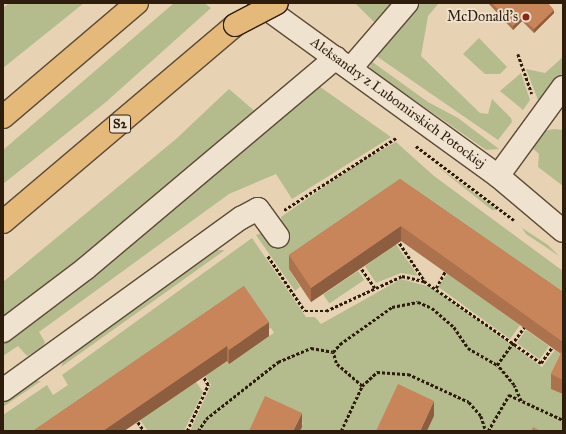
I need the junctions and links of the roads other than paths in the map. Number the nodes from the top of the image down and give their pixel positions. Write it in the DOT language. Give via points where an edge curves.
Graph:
graph roads {
  1 [pos="137,3"];
  2 [pos="259,3"];
  3 [pos="277,3"];
  4 [pos="407,3"];
  5 [pos="235,25"];
  6 [pos="344,63"];
  7 [pos="563,87"];
  8 [pos="3,117"];
  9 [pos="498,176"];
  10 [pos="535,204"];
  11 [pos="563,219"];
  12 [pos="3,222"];
  13 [pos="273,230"];
  14 [pos="563,231"];
  15 [pos="3,331"];
  16 [pos="3,390"];
  1 -- 8 [label="highway"];
  2 -- 5 [label="highway, S2, bridge"];
  2 -- 6 [label="street, Aleksandry z Lubomirskich Potockiej"];
  3 -- 5 [label="highway, bridge"];
  4 -- 6 [label="street"];
  5 -- 12 [label="highway, S2"];
  6 -- 9 [label="street, Aleksandry z Lubomirskich Potockiej"];
  6 -- 15 [label="street"];
  7 -- 9 [label="street"];
  9 -- 10 [label="street, Aleksandry z Lubomirskich Potockiej"];
  10 -- 11 [label="street, Aleksandry z Lubomirskich Potockiej"];
  10 -- 14 [label="street, Aleksandry z Lubomirskich Potockiej"];
  13 -- 16 [label="street" via="258,209 240,218"];
}
